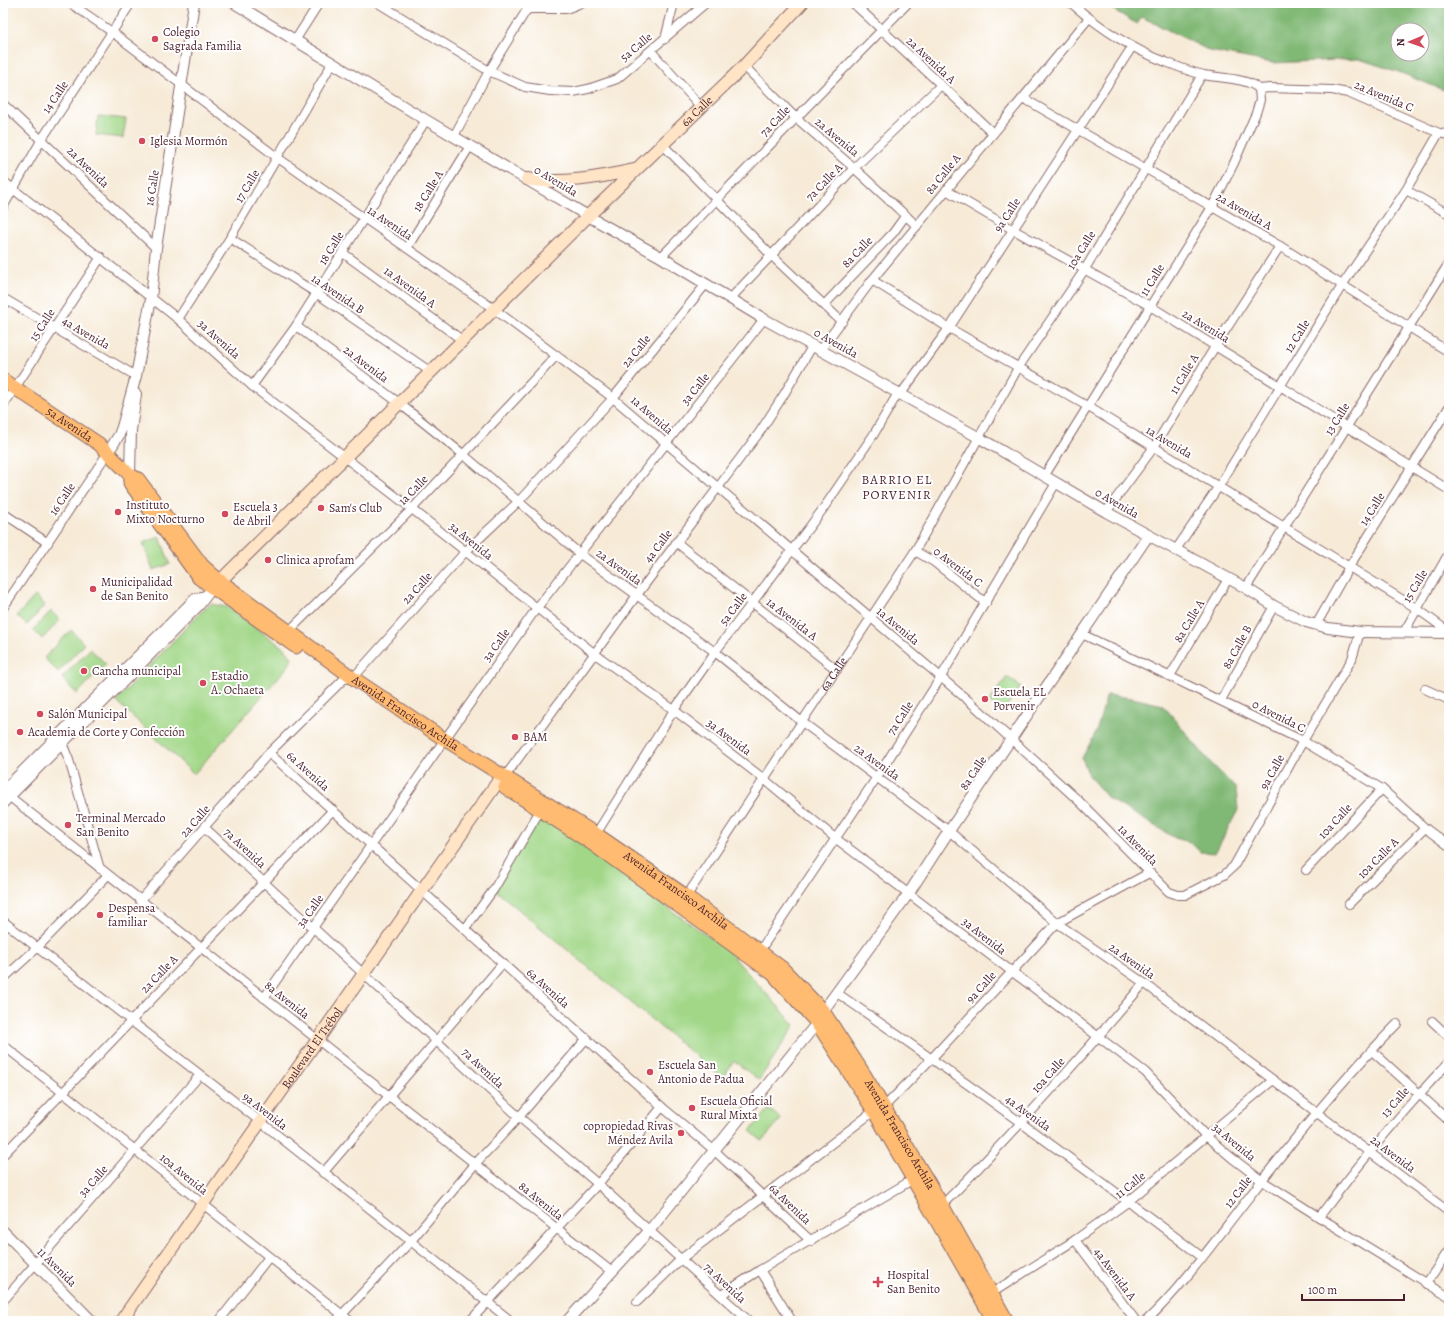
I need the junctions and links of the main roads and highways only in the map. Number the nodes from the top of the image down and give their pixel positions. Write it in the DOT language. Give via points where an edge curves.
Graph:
graph roads {
  1 [pos="802,3"];
  2 [pos="634,170"];
  3 [pos="527,179"];
  4 [pos="3,380"];
  5 [pos="212,589"];
  6 [pos="501,780"];
  7 [pos="757,956"];
  8 [pos="878,1110"];
  9 [pos="937,1209"];
  10 [pos="122,1321"];
  11 [pos="994,1321"];
  12 [pos="1007,1321"];
  1 -- 2 [label="main road, 6a Calle" via="744,66"];
  2 -- 3 [label="main road" via="605,177 539,181"];
  2 -- 5 [label="main road, 6a Calle"];
  4 -- 5 [label="main road, 5a Avenida" via="109,452 130,475 130,483 192,570"];
  5 -- 6 [label="main road, Avenida Francisco Archila" via="286,635"];
  6 -- 7 [label="main road, Avenida Francisco Archila" via="593,838"];
  6 -- 10 [label="main road, Boulevard El Trébol"];
  7 -- 8 [label="main road, Avenida Francisco Archila" via="817,1023"];
  7 -- 8 [label="main road, Avenida Francisco Archila" via="782,968 823,1011"];
  8 -- 9 [label="main road, Avenida Francisco Archila"];
  9 -- 11 [label="main road, Avenida Francisco Archila"];
  9 -- 12 [label="main road, Avenida Francisco Archila"];
}
